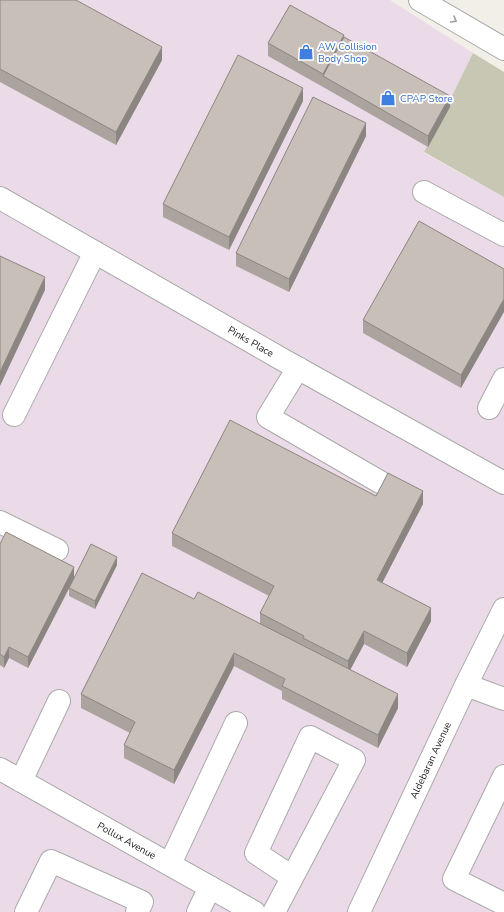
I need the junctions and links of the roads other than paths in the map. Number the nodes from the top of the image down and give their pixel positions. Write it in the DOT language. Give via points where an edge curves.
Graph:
graph roads {
  1 [pos="420,0"];
  2 [pos="504,49"];
  3 [pos="424,192"];
  4 [pos="0,198"];
  5 [pos="504,235"];
  6 [pos="95,252"];
  7 [pos="298,368"];
  8 [pos="504,379"];
  9 [pos="489,408"];
  10 [pos="14,415"];
  11 [pos="380,482"];
  12 [pos="504,482"];
  13 [pos="0,522"];
  14 [pos="56,550"];
  15 [pos="504,609"];
  16 [pos="466,685"];
  17 [pos="504,699"];
  18 [pos="59,701"];
  19 [pos="236,723"];
  20 [pos="0,769"];
  21 [pos="504,776"];
  22 [pos="21,781"];
  23 [pos="170,864"];
  24 [pos="292,877"];
  25 [pos="210,887"];
  26 [pos="504,904"];
  27 [pos="26,912"];
  28 [pos="137,912"];
  29 [pos="198,912"];
  30 [pos="254,912"];
  31 [pos="274,912"];
  32 [pos="359,912"];
  1 -- 2 [label="street, one-way"];
  3 -- 5 [label="street"];
  4 -- 6 [label="street, Pinks Place"];
  6 -- 7 [label="street, Pinks Place"];
  6 -- 10 [label="street"];
  7 -- 11 [label="street" via="268,417"];
  7 -- 12 [label="street, Pinks Place"];
  8 -- 9 [label="street"];
  13 -- 14 [label="street"];
  15 -- 16 [label="street, Aldebaran Avenue"];
  16 -- 17 [label="street"];
  16 -- 32 [label="street, Aldebaran Avenue"];
  18 -- 22 [label="street"];
  19 -- 23 [label="street"];
  20 -- 22 [label="street, Pollux Avenue"];
  21 -- 26 [label="street" via="454,879"];
  22 -- 23 [label="street, Pollux Avenue"];
  23 -- 25 [label="street, Pollux Avenue"];
  24 -- 24 [label="street" via="256,853 310,737 354,760"];
  24 -- 31 [label="street"];
  25 -- 29 [label="street"];
  25 -- 30 [label="street, Pollux Avenue"];
  27 -- 28 [label="street" via="51,860 142,902"];
}
